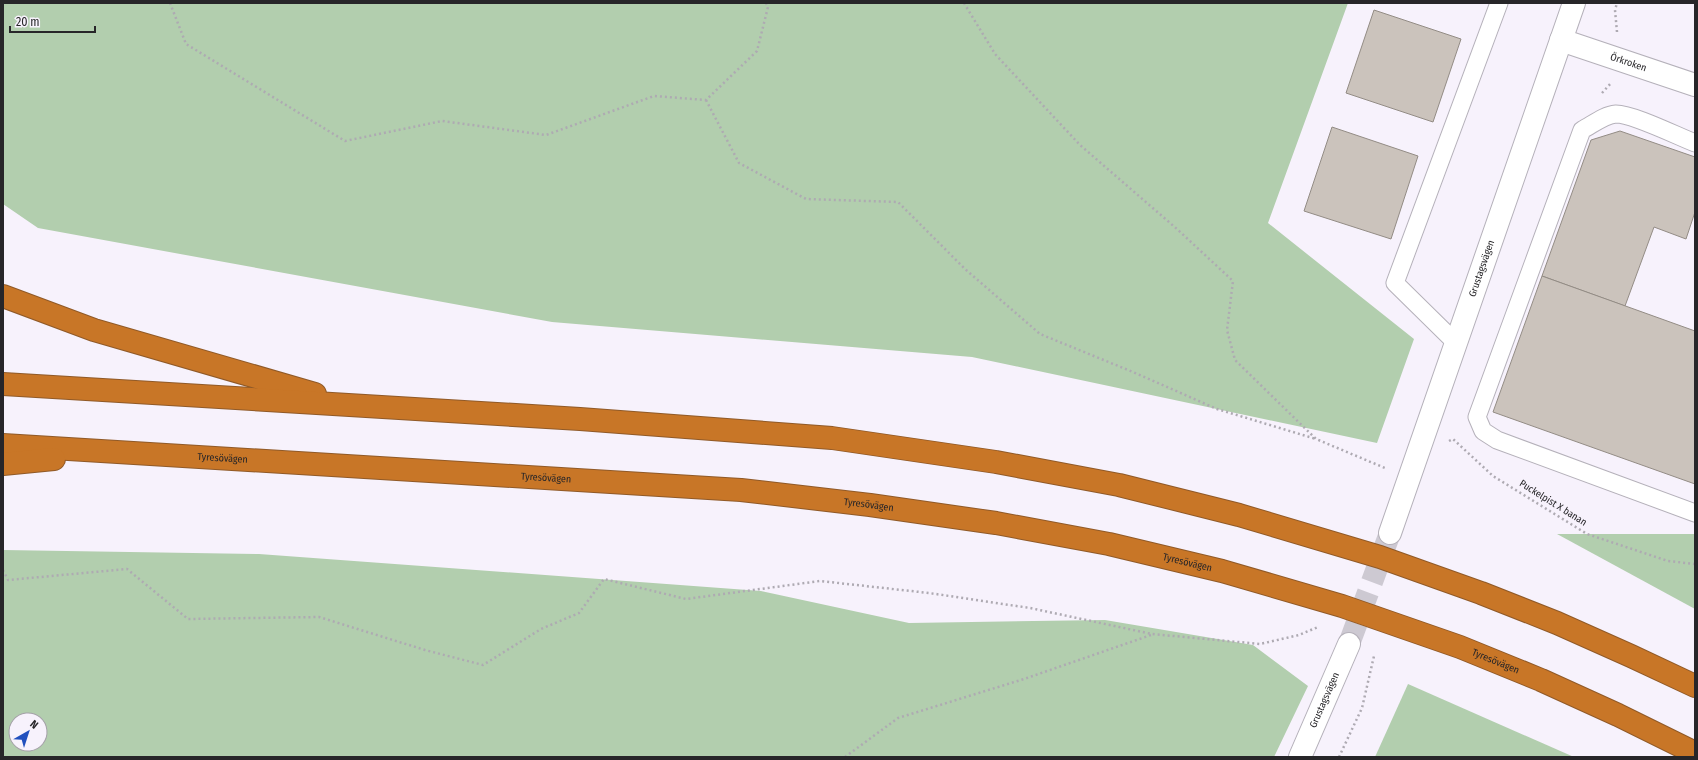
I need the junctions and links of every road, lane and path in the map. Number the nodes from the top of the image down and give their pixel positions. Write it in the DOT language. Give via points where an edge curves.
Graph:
graph roads {
  1 [pos="170,3"];
  2 [pos="766,3"];
  3 [pos="964,3"];
  4 [pos="1499,3"];
  5 [pos="1574,3"];
  6 [pos="1561,40"];
  7 [pos="1695,85"];
  8 [pos="706,100"];
  9 [pos="1695,143"];
  10 [pos="3,296"];
  11 [pos="1456,343"];
  12 [pos="3,384"];
  13 [pos="355,406"];
  14 [pos="1316,439"];
  15 [pos="3,445"];
  16 [pos="123,452"];
  17 [pos="1418,452"];
  18 [pos="3,464"];
  19 [pos="1409,478"];
  20 [pos="1695,514"];
  21 [pos="1390,533"];
  22 [pos="1695,564"];
  23 [pos="3,570"];
  24 [pos="1316,628"];
  25 [pos="1152,634"];
  26 [pos="1349,644"];
  27 [pos="1374,656"];
  28 [pos="1695,686"];
  29 [pos="1695,752"];
  30 [pos="845,757"];
  31 [pos="1300,757"];
  32 [pos="1339,757"];
  1 -- 8 [label="path" via="186,44 345,141 442,121 546,135 654,96"];
  2 -- 8 [label="path" via="768,7 757,51"];
  3 -- 14 [label="path" via="995,54 1080,145 1233,281 1227,330 1235,360"];
  4 -- 11 [label="lane" via="1395,283"];
  5 -- 6 [label="street, Grustagsvägen"];
  6 -- 7 [label="street, Örkroken"];
  6 -- 11 [label="street, Grustagsvägen"];
  8 -- 14 [label="path" via="739,163 806,199 898,202 965,269 1040,334 1217,409"];
  9 -- 20 [label="lane" via="1628,116 1615,114 1582,130 1476,418 1483,431 1496,440"];
  10 -- 13 [label="highway" via="94,330"];
  11 -- 17 [label="street, Grustagsvägen"];
  12 -- 13 [label="highway"];
  13 -- 28 [label="highway" via="580,419 832,438 996,462 1119,486 1239,515 1380,557 1557,623"];
  14 -- 19 [label="path"];
  15 -- 16 [label="highway, Tyresövägen"];
  16 -- 18 [label="highway"];
  16 -- 29 [label="highway, Tyresövägen" via="741,490 910,510 1110,544 1342,606 1460,647 1569,693"];
  17 -- 19 [label="street, Grustagsvägen"];
  17 -- 22 [label="path, Puckelpist X banan" via="1453,439 1493,476 1587,534 1668,561"];
  19 -- 21 [label="street, Grustagsvägen"];
  23 -- 25 [label="path" via="8,580 127,569 188,619 319,617 483,665 541,629 579,613 604,579 686,599 820,581 930,593 1030,608"];
  24 -- 25 [label="path" via="1299,635 1260,644"];
  25 -- 30 [label="path" via="1024,679 898,718"];
  26 -- 31 [label="street, Grustagsvägen"];
  27 -- 32 [label="path" via="1362,708"];
}
